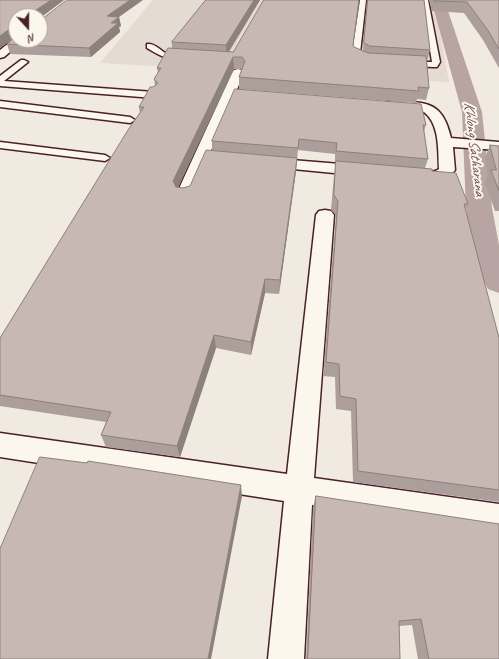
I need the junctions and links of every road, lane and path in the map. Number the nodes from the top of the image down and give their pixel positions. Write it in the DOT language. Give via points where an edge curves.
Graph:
graph roads {
  1 [pos="364,0"];
  2 [pos="425,0"];
  3 [pos="150,46"];
  4 [pos="9,48"];
  5 [pos="0,55"];
  6 [pos="193,58"];
  7 [pos="373,61"];
  8 [pos="24,62"];
  9 [pos="396,63"];
  10 [pos="238,73"];
  11 [pos="0,81"];
  12 [pos="47,87"];
  13 [pos="231,93"];
  14 [pos="246,94"];
  15 [pos="154,95"];
  16 [pos="31,101"];
  17 [pos="0,104"];
  18 [pos="376,104"];
  19 [pos="130,120"];
  20 [pos="452,142"];
  21 [pos="0,145"];
  22 [pos="495,145"];
  23 [pos="105,158"];
  24 [pos="256,162"];
  25 [pos="380,172"];
  26 [pos="403,174"];
  27 [pos="184,195"];
  28 [pos="324,214"];
  29 [pos="0,445"];
  30 [pos="299,490"];
  31 [pos="499,519"];
  32 [pos="286,659"];
  1 -- 7 [label="lane" via="356,53 360,59"];
  2 -- 9 [label="lane" via="436,62 434,65"];
  3 -- 6 [label="lane" via="164,56"];
  4 -- 5 [label="street"];
  8 -- 11 [label="lane"];
  10 -- 13 [label="street"];
  11 -- 12 [label="lane"];
  12 -- 15 [label="lane"];
  12 -- 16 [label="lane"];
  13 -- 14 [label="street"];
  13 -- 27 [label="street" via="210,158"];
  16 -- 17 [label="lane"];
  16 -- 19 [label="lane"];
  18 -- 20 [label="street" via="422,108 433,112"];
  20 -- 22 [label="street"];
  20 -- 26 [label="street" via="444,175 434,177"];
  21 -- 23 [label="lane"];
  24 -- 25 [label="street"];
  28 -- 30 [label="street"];
  29 -- 30 [label="street"];
  30 -- 31 [label="street"];
  30 -- 32 [label="street"];
}
